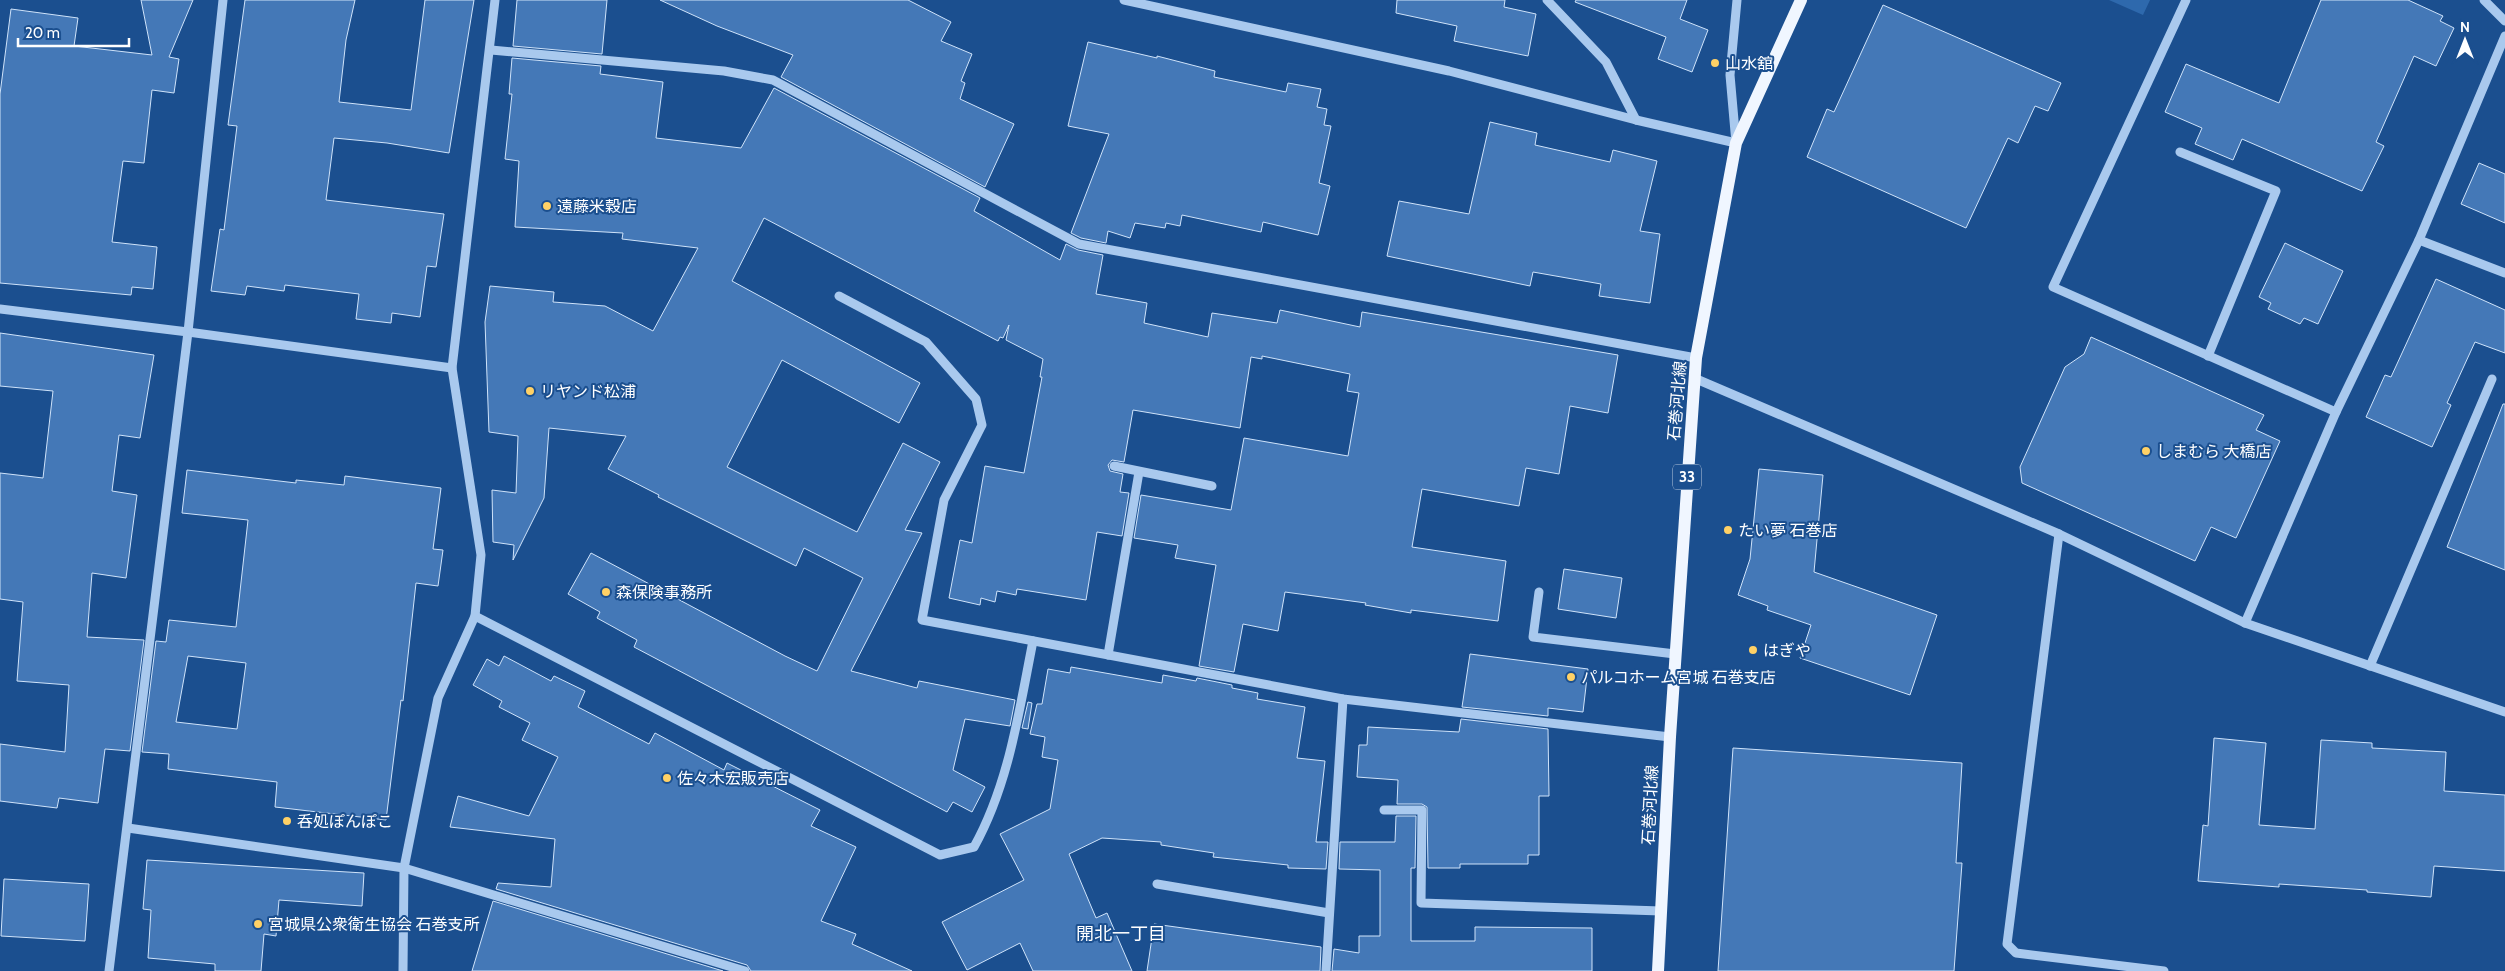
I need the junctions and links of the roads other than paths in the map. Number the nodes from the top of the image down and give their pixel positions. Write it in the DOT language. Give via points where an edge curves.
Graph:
graph roads {
  1 [pos="223,0"];
  2 [pos="495,0"];
  3 [pos="1124,0"];
  4 [pos="1547,0"];
  5 [pos="1737,0"];
  6 [pos="1801,0"];
  7 [pos="2186,0"];
  8 [pos="2484,0"];
  9 [pos="2505,21"];
  10 [pos="2505,36"];
  11 [pos="490,50"];
  12 [pos="1636,120"];
  13 [pos="1736,143"];
  14 [pos="2180,152"];
  15 [pos="2419,240"];
  16 [pos="2505,273"];
  17 [pos="839,296"];
  18 [pos="0,309"];
  19 [pos="188,332"];
  20 [pos="2208,356"];
  21 [pos="1696,358"];
  22 [pos="452,368"];
  23 [pos="1694,378"];
  24 [pos="2492,379"];
  25 [pos="2336,412"];
  26 [pos="1114,466"];
  27 [pos="1140,472"];
  28 [pos="1212,486"];
  29 [pos="2059,534"];
  30 [pos="1539,592"];
  31 [pos="476,616"];
  32 [pos="2245,623"];
  33 [pos="1033,641"];
  34 [pos="1675,654"];
  35 [pos="1108,655"];
  36 [pos="2370,666"];
  37 [pos="1343,699"];
  38 [pos="2505,712"];
  39 [pos="1670,737"];
  40 [pos="1384,810"];
  41 [pos="128,828"];
  42 [pos="404,868"];
  43 [pos="1158,884"];
  44 [pos="1661,912"];
  45 [pos="1329,913"];
  46 [pos="109,971"];
  47 [pos="403,971"];
  48 [pos="745,971"];
  49 [pos="1326,971"];
  50 [pos="1658,971"];
  51 [pos="2164,971"];
  1 -- 19 [label="street"];
  2 -- 11 [label="street"];
  3 -- 12 [label="street" via="1449,71"];
  4 -- 12 [label="street" via="1606,62"];
  5 -- 13 [label="street" via="1730,75"];
  6 -- 13 [label="main road, 石巻河北線 / 33"];
  7 -- 20 [label="street" via="2053,287"];
  8 -- 9 [label="street"];
  10 -- 15 [label="street"];
  11 -- 21 [label="street" via="724,72 773,80 1079,244"];
  11 -- 22 [label="street"];
  12 -- 13 [label="street"];
  13 -- 21 [label="main road, 石巻河北線 / 33"];
  14 -- 20 [label="street" via="2276,191"];
  15 -- 16 [label="street"];
  15 -- 25 [label="street"];
  17 -- 33 [label="street" via="926,342 976,399 982,425 944,500 922,620"];
  18 -- 19 [label="street"];
  19 -- 22 [label="street"];
  19 -- 41 [label="street"];
  20 -- 25 [label="street"];
  21 -- 23 [label="main road, 石巻河北線 / 33"];
  22 -- 31 [label="street" via="481,555"];
  23 -- 29 [label="street"];
  23 -- 34 [label="main road, 石巻河北線 / 33"];
  24 -- 36 [label="street"];
  25 -- 32 [label="street"];
  26 -- 27 [label="street"];
  27 -- 28 [label="street"];
  27 -- 35 [label="street"];
  29 -- 32 [label="street"];
  29 -- 51 [label="street" via="2007,944 2016,953"];
  30 -- 34 [label="street" via="1534,637"];
  31 -- 33 [label="street" via="940,854 974,846 985,827 1010,756"];
  31 -- 42 [label="street" via="438,698"];
  32 -- 36 [label="street"];
  33 -- 35 [label="street"];
  34 -- 39 [label="main road, 石巻河北線 / 33"];
  35 -- 37 [label="street"];
  36 -- 38 [label="street"];
  37 -- 39 [label="street"];
  37 -- 45 [label="street"];
  39 -- 44 [label="main road, 石巻河北線 / 33"];
  40 -- 44 [label="street" via="1422,810 1421,903"];
  41 -- 42 [label="street"];
  41 -- 46 [label="street"];
  42 -- 47 [label="street"];
  42 -- 48 [label="street"];
  43 -- 45 [label="street"];
  44 -- 50 [label="main road, 石巻河北線 / 33"];
  45 -- 49 [label="street"];
}
